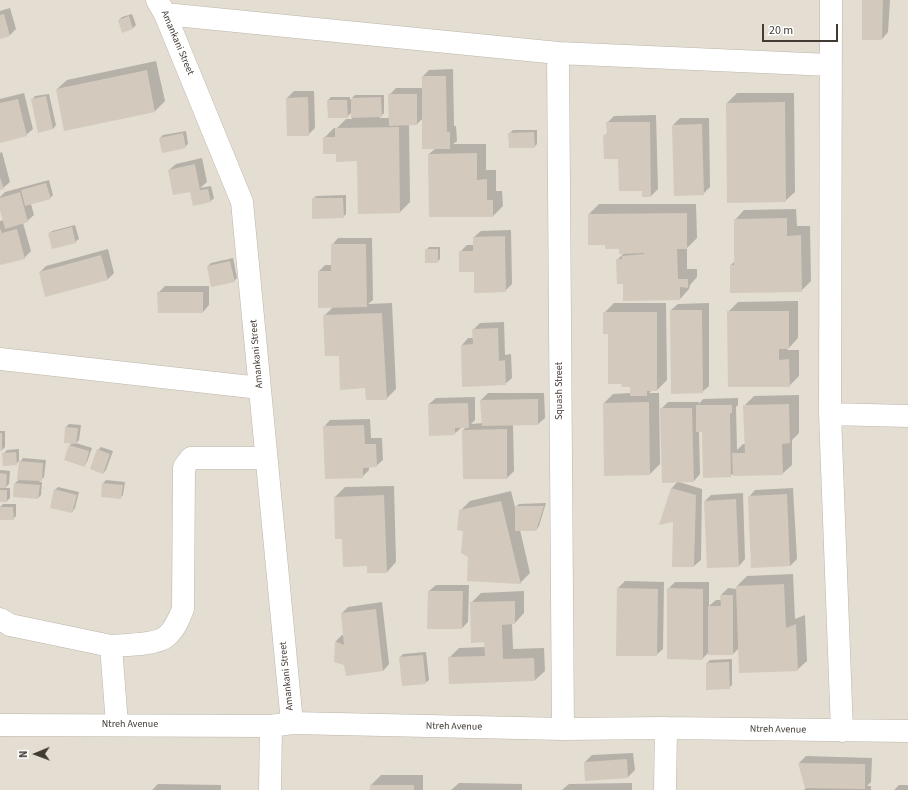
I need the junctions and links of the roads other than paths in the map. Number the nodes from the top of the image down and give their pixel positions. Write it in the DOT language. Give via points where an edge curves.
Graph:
graph roads {
  1 [pos="831,0"];
  2 [pos="161,7"];
  3 [pos="558,53"];
  4 [pos="830,65"];
  5 [pos="0,359"];
  6 [pos="260,388"];
  7 [pos="830,414"];
  8 [pos="908,416"];
  9 [pos="266,458"];
  10 [pos="0,619"];
  11 [pos="111,646"];
  12 [pos="281,724"];
  13 [pos="0,725"];
  14 [pos="117,725"];
  15 [pos="666,728"];
  16 [pos="562,729"];
  17 [pos="842,731"];
  18 [pos="908,731"];
  19 [pos="270,790"];
  20 [pos="665,790"];
  1 -- 4 [label="street"];
  2 -- 3 [label="street"];
  2 -- 6 [label="street, Amankani Street" via="242,202"];
  3 -- 4 [label="street"];
  3 -- 16 [label="street, Squash Street"];
  4 -- 7 [label="street"];
  5 -- 6 [label="street"];
  6 -- 9 [label="street, Amankani Street"];
  7 -- 8 [label="street"];
  7 -- 17 [label="street"];
  9 -- 11 [label="street" via="191,458 184,467 183,609 176,625 166,638 150,643"];
  9 -- 12 [label="street, Amankani Street"];
  10 -- 11 [label="street" via="10,626"];
  11 -- 14 [label="street"];
  12 -- 14 [label="street, Ntreh Avenue"];
  12 -- 16 [label="street, Ntreh Avenue"];
  12 -- 19 [label="street, Amankani Street"];
  13 -- 14 [label="street, Ntreh Avenue"];
  15 -- 16 [label="street, Ntreh Avenue"];
  15 -- 17 [label="street, Ntreh Avenue"];
  15 -- 20 [label="street"];
  17 -- 18 [label="street, Ntreh Avenue"];
}
